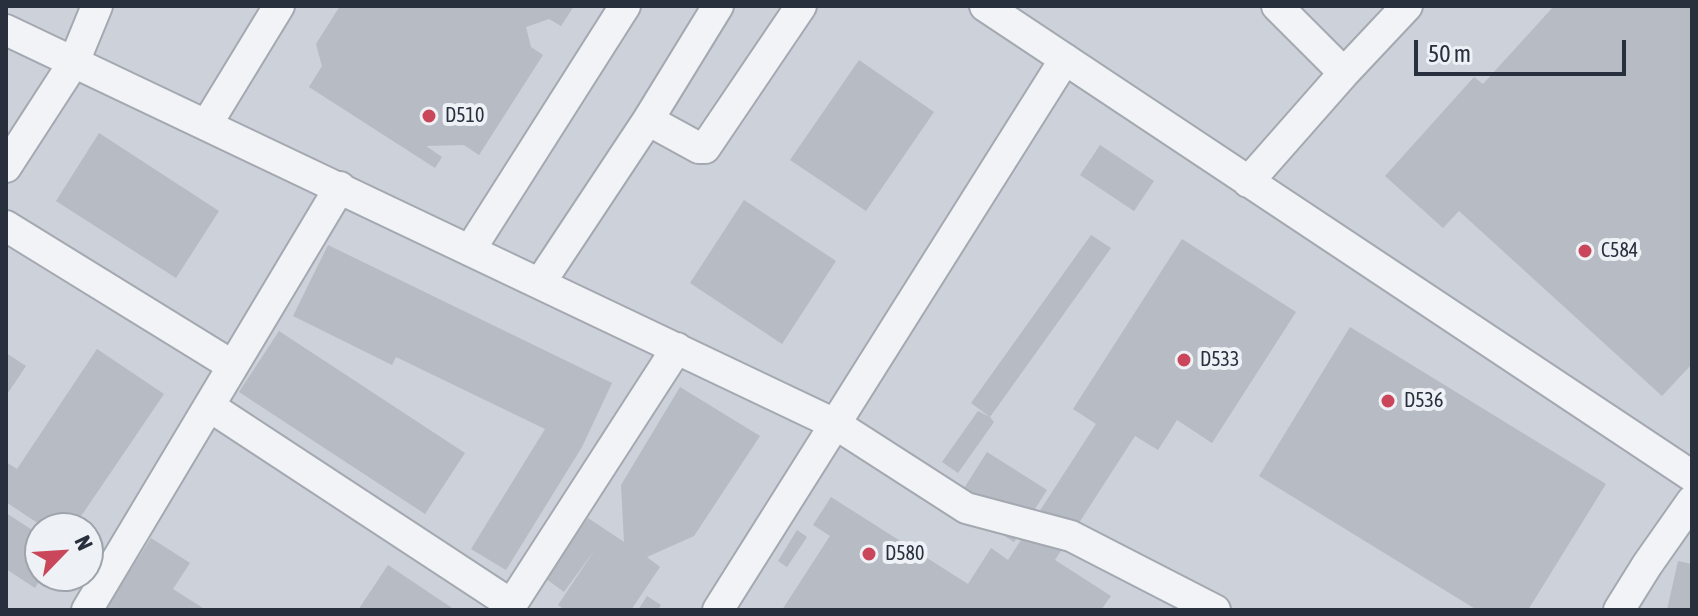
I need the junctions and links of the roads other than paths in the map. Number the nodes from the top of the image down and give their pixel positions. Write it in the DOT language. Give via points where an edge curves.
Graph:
graph roads {
  1 [pos="97,6"];
  2 [pos="279,6"];
  3 [pos="625,6"];
  4 [pos="718,6"];
  5 [pos="801,6"];
  6 [pos="985,6"];
  7 [pos="1277,6"];
  8 [pos="1407,6"];
  9 [pos="6,30"];
  10 [pos="1065,59"];
  11 [pos="74,62"];
  12 [pos="1344,73"];
  13 [pos="648,120"];
  14 [pos="207,124"];
  15 [pos="6,167"];
  16 [pos="1248,182"];
  17 [pos="340,187"];
  18 [pos="6,226"];
  19 [pos="470,250"];
  20 [pos="540,283"];
  21 [pos="677,348"];
  22 [pos="233,366"];
  23 [pos="209,406"];
  24 [pos="837,425"];
  25 [pos="1692,476"];
  26 [pos="1692,501"];
  27 [pos="510,607"];
  28 [pos="87,610"];
  29 [pos="718,610"];
  30 [pos="1215,610"];
  31 [pos="1619,610"];
  1 -- 11 [label="street"];
  2 -- 14 [label="street"];
  3 -- 19 [label="street"];
  4 -- 13 [label="street"];
  5 -- 13 [label="street" via="705,148"];
  6 -- 10 [label="street"];
  7 -- 12 [label="street"];
  8 -- 12 [label="street"];
  9 -- 11 [label="street"];
  10 -- 16 [label="street"];
  10 -- 24 [label="street"];
  11 -- 14 [label="street"];
  11 -- 15 [label="street"];
  12 -- 16 [label="street"];
  13 -- 20 [label="street"];
  14 -- 17 [label="street"];
  16 -- 25 [label="street"];
  17 -- 19 [label="street"];
  17 -- 22 [label="street"];
  18 -- 22 [label="street"];
  19 -- 20 [label="street"];
  20 -- 21 [label="street"];
  21 -- 24 [label="street"];
  21 -- 27 [label="street"];
  22 -- 23 [label="street"];
  23 -- 27 [label="street"];
  23 -- 28 [label="street"];
  24 -- 29 [label="street"];
  24 -- 30 [label="street" via="966,508 1071,536"];
  26 -- 31 [label="street"];
}
